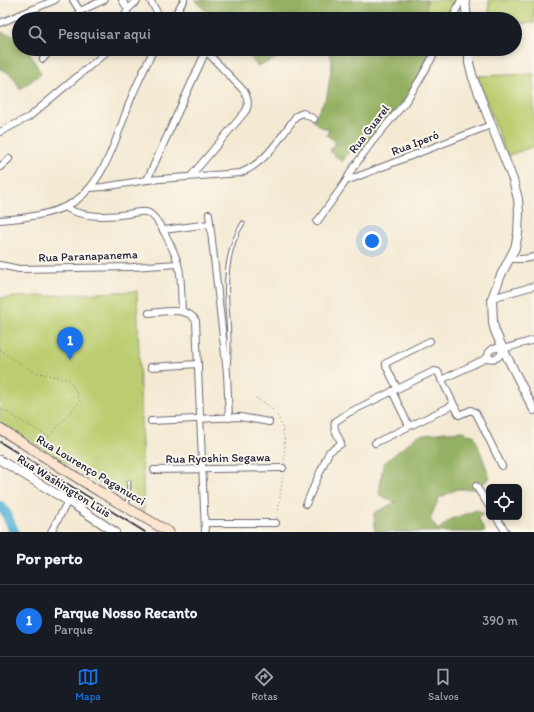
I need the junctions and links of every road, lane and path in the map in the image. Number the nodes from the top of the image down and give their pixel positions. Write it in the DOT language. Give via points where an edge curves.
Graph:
graph roads {
  1 [pos="55,0"];
  2 [pos="74,0"];
  3 [pos="104,0"];
  4 [pos="122,0"];
  5 [pos="138,0"];
  6 [pos="150,0"];
  7 [pos="184,0"];
  8 [pos="461,0"];
  9 [pos="466,0"];
  10 [pos="128,9"];
  11 [pos="26,12"];
  12 [pos="80,12"];
  13 [pos="126,12"];
  14 [pos="157,12"];
  15 [pos="176,12"];
  16 [pos="455,12"];
  17 [pos="467,12"];
  18 [pos="12,18"];
  19 [pos="0,23"];
  20 [pos="45,56"];
  21 [pos="103,56"];
  22 [pos="151,56"];
  23 [pos="202,56"];
  24 [pos="211,56"];
  25 [pos="433,56"];
  26 [pos="469,56"];
  27 [pos="42,60"];
  28 [pos="314,119"];
  29 [pos="491,125"];
  30 [pos="0,132"];
  31 [pos="9,159"];
  32 [pos="0,166"];
  33 [pos="191,176"];
  34 [pos="147,180"];
  35 [pos="346,181"];
  36 [pos="90,188"];
  37 [pos="65,207"];
  38 [pos="209,214"];
  39 [pos="0,220"];
  40 [pos="317,222"];
  41 [pos="243,223"];
  42 [pos="210,224"];
  43 [pos="163,230"];
  44 [pos="534,257"];
  45 [pos="510,258"];
  46 [pos="178,264"];
  47 [pos="0,265"];
  48 [pos="534,286"];
  49 [pos="492,298"];
  50 [pos="182,311"];
  51 [pos="149,313"];
  52 [pos="430,340"];
  53 [pos="534,340"];
  54 [pos="503,349"];
  55 [pos="0,350"];
  56 [pos="487,358"];
  57 [pos="198,364"];
  58 [pos="151,367"];
  59 [pos="227,373"];
  60 [pos="442,380"];
  61 [pos="394,390"];
  62 [pos="256,398"];
  63 [pos="453,405"];
  64 [pos="0,408"];
  65 [pos="534,410"];
  66 [pos="229,418"];
  67 [pos="200,419"];
  68 [pos="151,421"];
  69 [pos="269,422"];
  70 [pos="409,426"];
  71 [pos="0,429"];
  72 [pos="375,443"];
  73 [pos="0,460"];
  74 [pos="502,466"];
  75 [pos="284,468"];
  76 [pos="154,470"];
  77 [pos="202,470"];
  78 [pos="129,482"];
  79 [pos="476,486"];
  80 [pos="68,501"];
  81 [pos="486,501"];
  82 [pos="306,504"];
  83 [pos="126,506"];
  84 [pos="498,520"];
  85 [pos="204,523"];
  86 [pos="276,523"];
  87 [pos="51,532"];
  88 [pos="115,532"];
  89 [pos="169,532"];
  90 [pos="205,532"];
  91 [pos="506,532"];
  1 -- 11 [label="street"];
  2 -- 12 [label="street"];
  3 -- 12 [label="street"];
  4 -- 10 [label="street"];
  5 -- 10 [label="street"];
  6 -- 14 [label="street"];
  7 -- 15 [label="street"];
  8 -- 16 [label="street"];
  9 -- 17 [label="street"];
  10 -- 13 [label="street"];
  18 -- 19 [label="street"];
  20 -- 27 [label="street"];
  21 -- 30 [label="street" via="29,116"];
  22 -- 36 [label="street" via="114,144"];
  23 -- 34 [label="street"];
  24 -- 33 [label="street" via="244,91 248,98 248,109"];
  25 -- 35 [label="street, Rua Guarel" via="408,98 368,148"];
  26 -- 29 [label="street" via="473,78"];
  28 -- 33 [label="street" via="303,113 296,116 261,161 250,169 233,174"];
  29 -- 35 [label="street, Rua Iperó"];
  29 -- 45 [label="street" via="518,199 518,234"];
  31 -- 32 [label="street"];
  33 -- 34 [label="street"];
  34 -- 36 [label="street"];
  35 -- 40 [label="street, Rua Guarel"];
  36 -- 37 [label="street"];
  37 -- 39 [label="street" via="41,214"];
  37 -- 43 [label="street" via="96,216 147,212"];
  38 -- 42 [label="street"];
  41 -- 59 [label="lane" via="234,241 228,264 230,352"];
  42 -- 43 [label="street"];
  42 -- 59 [label="street"];
  43 -- 46 [label="street"];
  44 -- 45 [label="street"];
  45 -- 49 [label="street"];
  46 -- 47 [label="street, Rua Paranapanema" via="19,269"];
  46 -- 50 [label="street"];
  48 -- 49 [label="street"];
  49 -- 54 [label="street" via="494,327"];
  50 -- 51 [label="street"];
  50 -- 57 [label="street" via="196,321"];
  52 -- 61 [label="street" via="387,361 386,366"];
  53 -- 54 [label="street"];
  54 -- 56 [label="street" via="492,349"];
  54 -- 56 [label="street" via="501,356 496,359"];
  54 -- 65 [label="street"];
  55 -- 64 [label="path" via="31,371 70,380 80,401 49,437"];
  56 -- 60 [label="street"];
  57 -- 58 [label="street"];
  57 -- 67 [label="street"];
  59 -- 66 [label="street"];
  60 -- 61 [label="street" via="434,370"];
  60 -- 63 [label="street"];
  61 -- 70 [label="street"];
  61 -- 82 [label="street" via="335,422 334,428 341,444 329,452"];
  62 -- 75 [label="path" via="270,406 280,420"];
  63 -- 70 [label="street"];
  63 -- 74 [label="street" via="459,415 471,410 476,413"];
  66 -- 67 [label="street"];
  66 -- 69 [label="street" via="240,417"];
  67 -- 68 [label="street"];
  67 -- 77 [label="street"];
  70 -- 72 [label="street"];
  71 -- 83 [label="main road, Rua Lourenço Paganucci"];
  73 -- 80 [label="street, Rua Washington Luis"];
  75 -- 77 [label="street, Rua Ryoshin Segawa"];
  75 -- 86 [label="path"];
  76 -- 77 [label="street, Rua Ryoshin Segawa"];
  77 -- 85 [label="street"];
  78 -- 83 [label="lane"];
  79 -- 81 [label="street"];
  80 -- 87 [label="street"];
  80 -- 88 [label="street, Rua Washington Luis"];
  83 -- 89 [label="main road, Rua Lourenço Paganucci"];
  84 -- 91 [label="street"];
  85 -- 86 [label="street"];
  85 -- 90 [label="street"];
}
